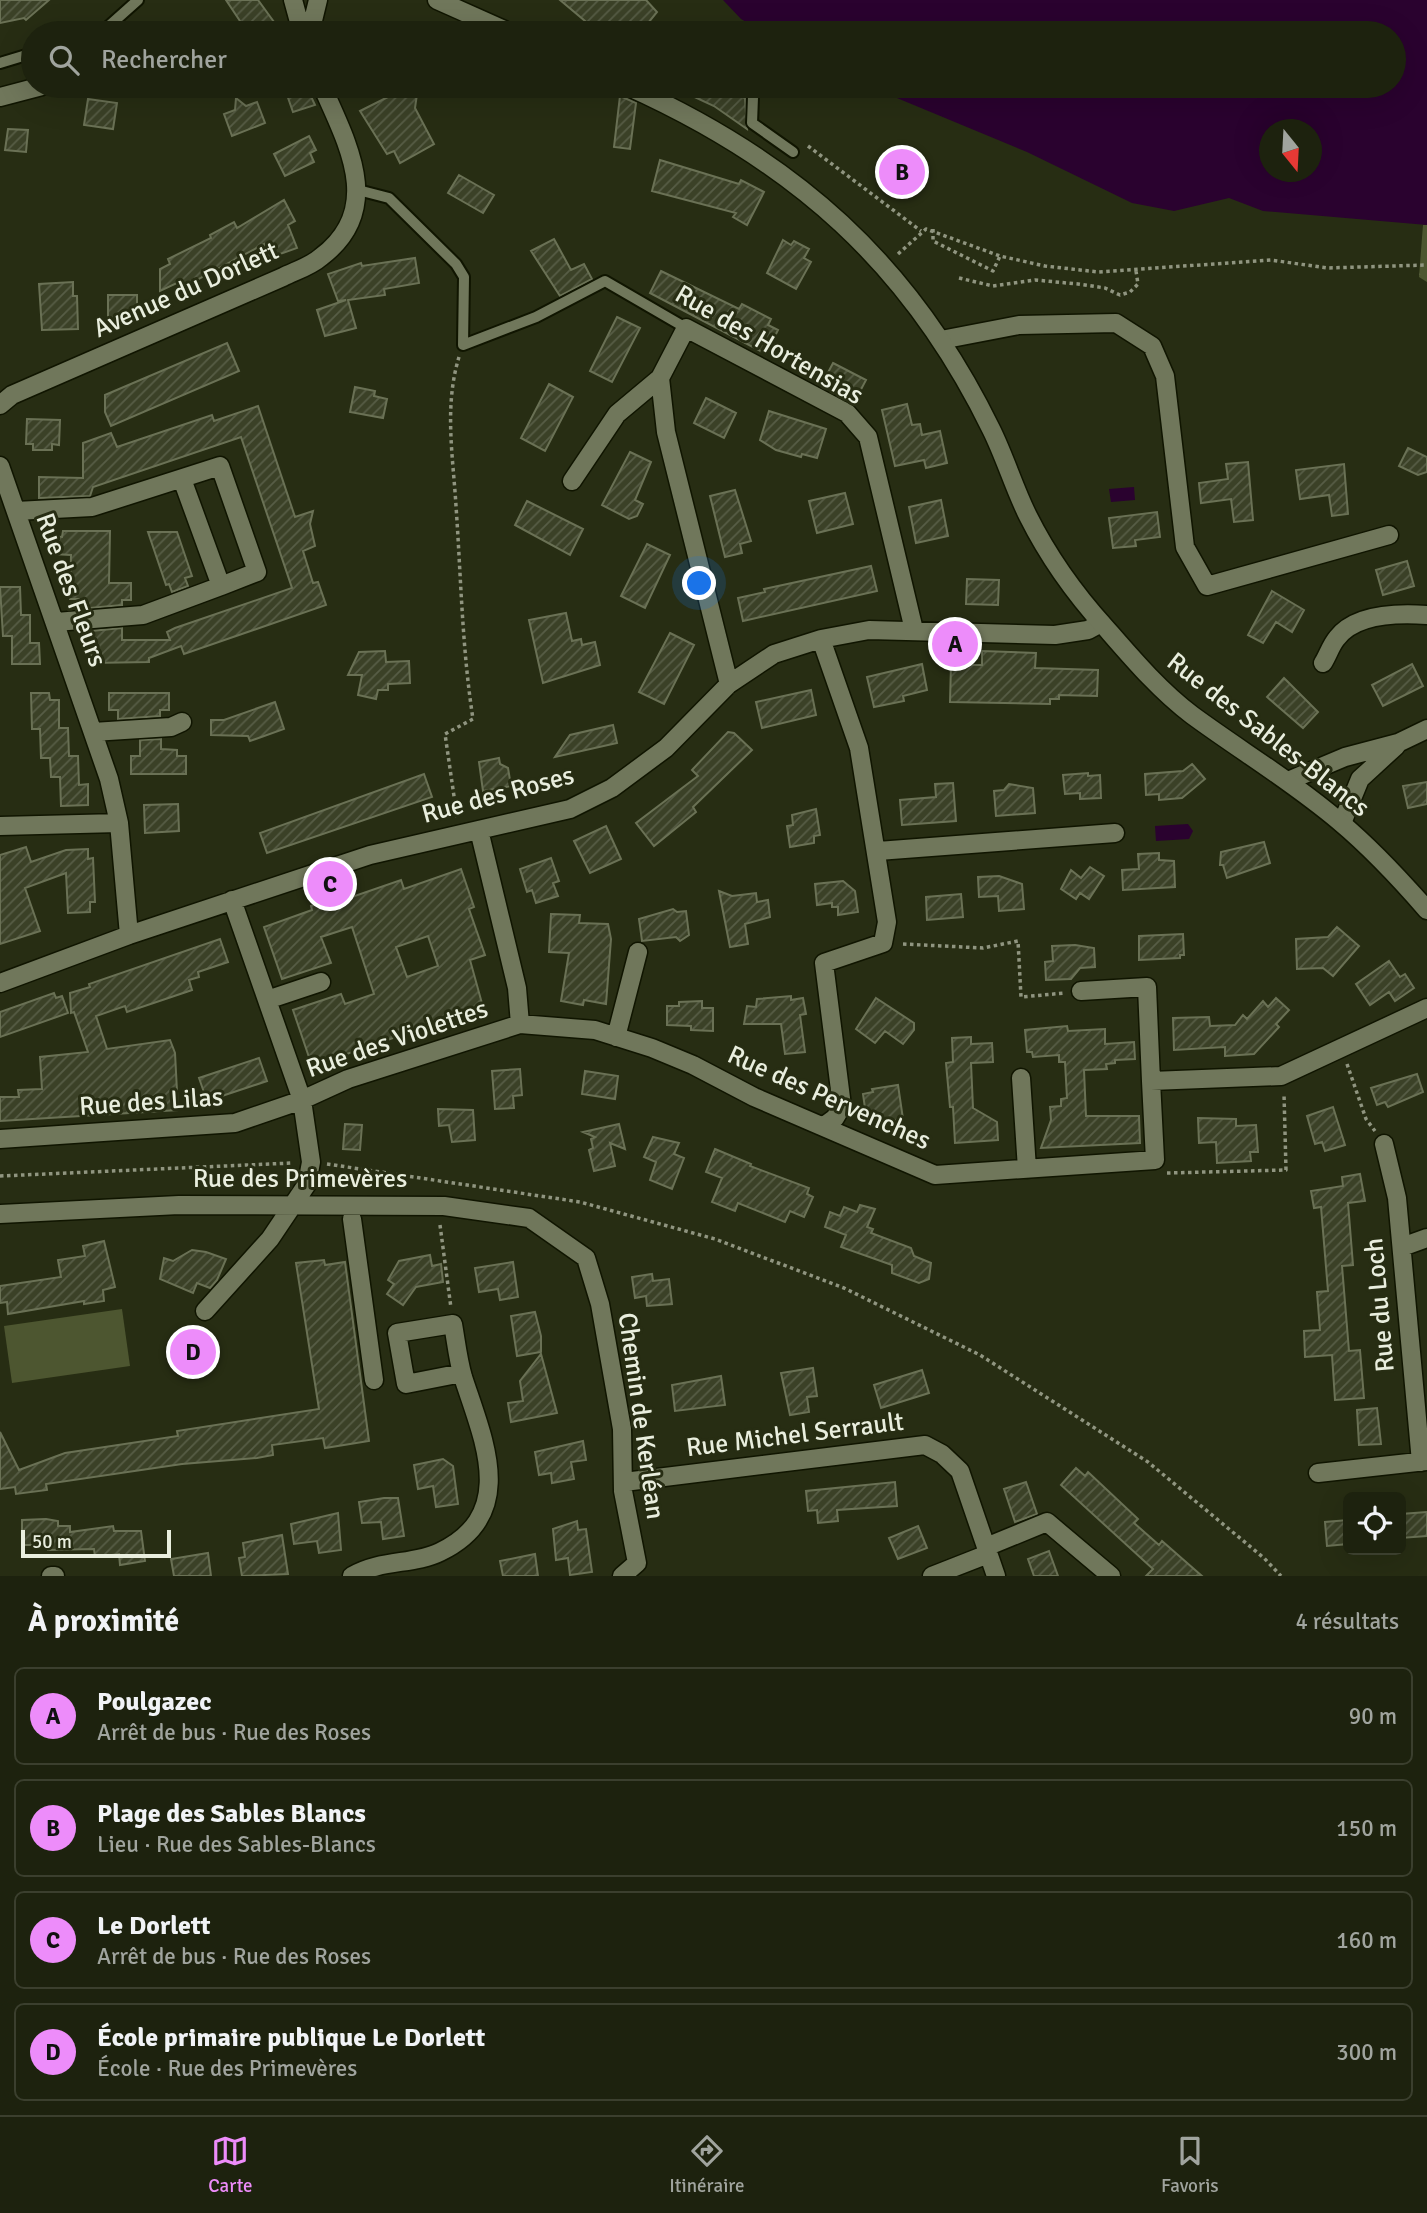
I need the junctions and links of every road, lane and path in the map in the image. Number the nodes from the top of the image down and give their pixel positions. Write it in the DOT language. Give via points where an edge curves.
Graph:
graph roads {
  1 [pos="138,0"];
  2 [pos="293,0"];
  3 [pos="318,0"];
  4 [pos="437,0"];
  5 [pos="114,21"];
  6 [pos="299,21"];
  7 [pos="313,21"];
  8 [pos="484,21"];
  9 [pos="21,57"];
  10 [pos="0,63"];
  11 [pos="21,92"];
  12 [pos="0,97"];
  13 [pos="327,98"];
  14 [pos="653,98"];
  15 [pos="753,98"];
  16 [pos="793,152"];
  17 [pos="358,190"];
  18 [pos="933,229"];
  19 [pos="922,231"];
  20 [pos="1000,256"];
  21 [pos="1427,265"];
  22 [pos="886,266"];
  23 [pos="1136,271"];
  24 [pos="959,278"];
  25 [pos="686,328"];
  26 [pos="941,340"];
  27 [pos="463,345"];
  28 [pos="660,378"];
  29 [pos="0,405"];
  30 [pos="0,466"];
  31 [pos="183,479"];
  32 [pos="572,481"];
  33 [pos="16,511"];
  34 [pos="1390,535"];
  35 [pos="221,586"];
  36 [pos="1427,615"];
  37 [pos="56,622"];
  38 [pos="1101,623"];
  39 [pos="914,630"];
  40 [pos="821,639"];
  41 [pos="1323,663"];
  42 [pos="729,684"];
  43 [pos="183,722"];
  44 [pos="1427,729"];
  45 [pos="93,732"];
  46 [pos="1398,743"];
  47 [pos="1288,781"];
  48 [pos="119,822"];
  49 [pos="1342,823"];
  50 [pos="0,826"];
  51 [pos="479,830"];
  52 [pos="1115,833"];
  53 [pos="458,834"];
  54 [pos="878,852"];
  55 [pos="232,900"];
  56 [pos="1427,910"];
  57 [pos="129,935"];
  58 [pos="883,943"];
  59 [pos="638,952"];
  60 [pos="321,982"];
  61 [pos="0,983"];
  62 [pos="1081,991"];
  63 [pos="267,1000"];
  64 [pos="1427,1008"];
  65 [pos="520,1024"];
  66 [pos="616,1037"];
  67 [pos="1342,1050"];
  68 [pos="1281,1076"];
  69 [pos="1021,1078"];
  70 [pos="1152,1081"];
  71 [pos="302,1100"];
  72 [pos="824,1126"];
  73 [pos="0,1139"];
  74 [pos="1384,1144"];
  75 [pos="1155,1160"];
  76 [pos="312,1162"];
  77 [pos="1027,1169"];
  78 [pos="0,1175"];
  79 [pos="438,1206"];
  80 [pos="288,1207"];
  81 [pos="0,1214"];
  82 [pos="352,1219"];
  83 [pos="1427,1238"];
  84 [pos="1402,1247"];
  85 [pos="586,1258"];
  86 [pos="205,1311"];
  87 [pos="453,1324"];
  88 [pos="462,1373"];
  89 [pos="374,1380"];
  90 [pos="1424,1462"];
  91 [pos="1318,1473"];
  92 [pos="624,1482"];
  93 [pos="987,1550"];
  94 [pos="352,1576"];
  95 [pos="622,1576"];
  96 [pos="932,1576"];
  97 [pos="996,1576"];
  98 [pos="1111,1576"];
  99 [pos="1281,1576"];
  1 -- 5 [label="lane"];
  2 -- 6 [label="street"];
  3 -- 7 [label="street"];
  4 -- 8 [label="street"];
  9 -- 10 [label="lane"];
  11 -- 12 [label="street"];
  13 -- 17 [label="street, Avenue du Dorlett" via="351,151"];
  14 -- 22 [label="street, Rue des Sables-Blancs" via="749,151 843,222"];
  15 -- 16 [label="lane" via="752,123"];
  16 -- 19 [label="path" via="805,144"];
  17 -- 27 [label="lane" via="389,198 456,264 464,277"];
  17 -- 29 [label="street, Avenue du Dorlett" via="355,210 342,237 321,258 12,395"];
  18 -- 19 [label="path"];
  18 -- 20 [label="path"];
  18 -- 20 [label="path" via="933,241 993,271"];
  19 -- 22 [label="path"];
  20 -- 23 [label="path" via="1073,270"];
  21 -- 23 [label="path" via="1327,268 1271,260"];
  22 -- 26 [label="street, Rue des Sables-Blancs"];
  23 -- 24 [label="path" via="1138,284 1120,295 1078,284 1035,280 993,286"];
  25 -- 27 [label="lane, Rue des Hortensias" via="605,281 536,317"];
  25 -- 28 [label="street"];
  25 -- 39 [label="street, Rue des Hortensias" via="846,413 868,437"];
  26 -- 34 [label="street" via="1019,325 1116,323 1152,346 1165,376 1185,547 1207,586"];
  26 -- 38 [label="street, Rue des Sables-Blancs" via="991,428 1029,516 1064,576"];
  27 -- 53 [label="path" via="453,378 451,441 465,671 473,719 445,734"];
  28 -- 32 [label="street" via="617,414"];
  28 -- 42 [label="street" via="666,432"];
  30 -- 33 [label="street, Rue des Fleurs"];
  31 -- 33 [label="street" via="92,507"];
  31 -- 35 [label="street"];
  31 -- 35 [label="street" via="220,466 257,572"];
  33 -- 37 [label="street, Rue des Fleurs"];
  35 -- 37 [label="street" via="142,615"];
  36 -- 41 [label="street" via="1399,613 1366,619 1338,636"];
  37 -- 45 [label="street, Rue des Fleurs"];
  38 -- 39 [label="street, Rue des Roses" via="1055,635"];
  38 -- 47 [label="street, Rue des Sables-Blancs" via="1190,713"];
  39 -- 40 [label="street, Rue des Roses" via="869,630"];
  40 -- 42 [label="street, Rue des Roses" via="774,654"];
  40 -- 54 [label="street" via="859,748"];
  42 -- 51 [label="street, Rue des Roses" via="666,748 612,788 570,809"];
  43 -- 45 [label="street" via="171,727"];
  44 -- 46 [label="street"];
  45 -- 48 [label="street, Rue des Fleurs"];
  46 -- 47 [label="street" via="1345,757"];
  46 -- 49 [label="street" via="1360,779"];
  47 -- 49 [label="street, Rue des Sables-Blancs"];
  48 -- 50 [label="street"];
  48 -- 57 [label="street, Rue des Fleurs"];
  49 -- 56 [label="street, Rue des Sables-Blancs"];
  51 -- 53 [label="street, Rue des Roses"];
  51 -- 65 [label="street, Rue des Violettes" via="517,988"];
  52 -- 54 [label="street"];
  53 -- 55 [label="street, Rue des Roses" via="370,855"];
  54 -- 58 [label="street" via="887,922"];
  55 -- 57 [label="street, Rue des Roses"];
  55 -- 63 [label="street"];
  57 -- 61 [label="street, Rue des Roses"];
  58 -- 62 [label="path" via="983,948 1018,941 1021,997"];
  58 -- 72 [label="street" via="824,962 842,1105"];
  59 -- 66 [label="street"];
  60 -- 63 [label="street"];
  62 -- 70 [label="street" via="1147,987"];
  63 -- 71 [label="street"];
  64 -- 67 [label="street"];
  65 -- 66 [label="street, Rue des Pervenches" via="595,1030"];
  65 -- 71 [label="street, Rue des Violettes" via="348,1079"];
  66 -- 72 [label="street, Rue des Pervenches" via="693,1065"];
  67 -- 68 [label="street"];
  67 -- 74 [label="path" via="1366,1119"];
  68 -- 70 [label="street"];
  68 -- 75 [label="path" via="1286,1170 1157,1174"];
  69 -- 77 [label="street"];
  70 -- 75 [label="street"];
  71 -- 73 [label="street, Rue des Lilas" via="235,1124"];
  71 -- 76 [label="street"];
  72 -- 77 [label="street, Rue des Pervenches" via="935,1174"];
  74 -- 84 [label="street, Rue du Loch" via="1397,1198"];
  75 -- 77 [label="street, Rue des Pervenches"];
  76 -- 78 [label="path"];
  76 -- 80 [label="street" via="307,1184"];
  76 -- 99 [label="path" via="580,1202 715,1239 844,1287 980,1355 1148,1462"];
  79 -- 80 [label="street, Rue des Primevères"];
  79 -- 85 [label="street, Rue des Primevères" via="529,1217"];
  79 -- 87 [label="path"];
  80 -- 81 [label="street, Rue des Primevères" via="104,1207"];
  80 -- 86 [label="street" via="270,1239"];
  82 -- 89 [label="street"];
  83 -- 84 [label="street"];
  84 -- 90 [label="street, Rue du Loch"];
  85 -- 92 [label="street, Chemin de Kerléan" via="600,1304 622,1429"];
  87 -- 88 [label="street"];
  87 -- 88 [label="street" via="397,1333 406,1384"];
  88 -- 94 [label="street" via="484,1438 491,1481 477,1524 440,1553 369,1567"];
  90 -- 91 [label="street"];
  92 -- 93 [label="street, Rue Michel Serrault" via="926,1445 960,1471"];
  92 -- 95 [label="street, Chemin de Kerléan" via="636,1563"];
  93 -- 96 [label="street"];
  93 -- 97 [label="street, Rue Michel Serrault"];
  93 -- 98 [label="street" via="1047,1522"];
}
